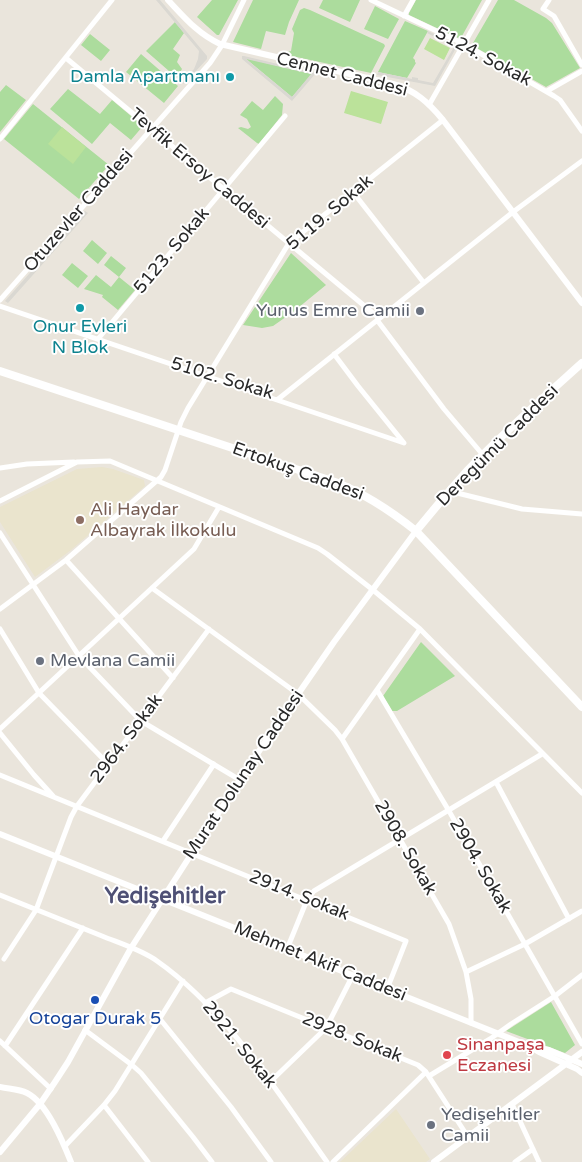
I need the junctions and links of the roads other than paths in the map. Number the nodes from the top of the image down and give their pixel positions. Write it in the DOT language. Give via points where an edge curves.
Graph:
graph roads {
  1 [pos="112,0"];
  2 [pos="168,0"];
  3 [pos="244,0"];
  4 [pos="371,0"];
  5 [pos="412,0"];
  6 [pos="489,0"];
  7 [pos="549,0"];
  8 [pos="404,16"];
  9 [pos="464,44"];
  10 [pos="222,45"];
  11 [pos="66,58"];
  12 [pos="582,65"];
  13 [pos="582,72"];
  14 [pos="547,91"];
  15 [pos="430,105"];
  16 [pos="285,116"];
  17 [pos="443,120"];
  18 [pos="151,129"];
  19 [pos="582,131"];
  20 [pos="0,138"];
  21 [pos="582,161"];
  22 [pos="224,190"];
  23 [pos="353,192"];
  24 [pos="513,212"];
  25 [pos="289,243"];
  26 [pos="424,283"];
  27 [pos="0,299"];
  28 [pos="582,303"];
  29 [pos="0,306"];
  30 [pos="378,319"];
  31 [pos="98,339"];
  32 [pos="334,354"];
  33 [pos="582,363"];
  34 [pos="0,371"];
  35 [pos="207,376"];
  36 [pos="277,400"];
  37 [pos="178,429"];
  38 [pos="483,455"];
  39 [pos="77,462"];
  40 [pos="0,468"];
  41 [pos="158,481"];
  42 [pos="450,491"];
  43 [pos="0,501"];
  44 [pos="219,506"];
  45 [pos="582,514"];
  46 [pos="416,531"];
  47 [pos="0,533"];
  48 [pos="66,560"];
  49 [pos="33,584"];
  50 [pos="152,588"];
  51 [pos="373,590"];
  52 [pos="0,609"];
  53 [pos="119,618"];
  54 [pos="0,629"];
  55 [pos="209,629"];
  56 [pos="420,629"];
  57 [pos="79,656"];
  58 [pos="173,678"];
  59 [pos="377,690"];
  60 [pos="39,693"];
  61 [pos="298,694"];
  62 [pos="582,707"];
  63 [pos="141,721"];
  64 [pos="0,731"];
  65 [pos="342,740"];
  66 [pos="542,754"];
  67 [pos="108,764"];
  68 [pos="214,764"];
  69 [pos="0,775"];
  70 [pos="240,780"];
  71 [pos="496,782"];
  72 [pos="582,793"];
  73 [pos="54,797"];
  74 [pos="76,806"];
  75 [pos="449,810"];
  76 [pos="0,834"];
  77 [pos="400,840"];
  78 [pos="163,841"];
  79 [pos="192,853"];
  80 [pos="56,856"];
  81 [pos="0,895"];
  82 [pos="162,899"];
  83 [pos="307,900"];
  84 [pos="36,910"];
  85 [pos="582,911"];
  86 [pos="569,919"];
  87 [pos="83,928"];
  88 [pos="525,944"];
  89 [pos="131,948"];
  90 [pos="287,949"];
  91 [pos="4,959"];
  92 [pos="466,972"];
  93 [pos="353,975"];
  94 [pos="582,975"];
  95 [pos="183,982"];
  96 [pos="388,989"];
  97 [pos="554,996"];
  98 [pos="205,1003"];
  99 [pos="160,1019"];
  100 [pos="471,1023"];
  101 [pos="326,1028"];
  102 [pos="85,1030"];
  103 [pos="498,1034"];
  104 [pos="0,1041"];
  105 [pos="582,1044"];
  106 [pos="5,1046"];
  107 [pos="582,1052"];
  108 [pos="582,1057"];
  109 [pos="569,1062"];
  110 [pos="582,1064"];
  111 [pos="132,1065"];
  112 [pos="582,1073"];
  113 [pos="427,1074"];
  114 [pos="270,1082"];
  115 [pos="0,1087"];
  116 [pos="51,1089"];
  117 [pos="40,1104"];
  118 [pos="512,1104"];
  119 [pos="104,1105"];
  120 [pos="468,1137"];
  121 [pos="65,1146"];
  122 [pos="533,1149"];
  123 [pos="0,1152"];
  124 [pos="71,1162"];
  125 [pos="148,1162"];
  126 [pos="212,1162"];
  127 [pos="271,1162"];
  128 [pos="327,1162"];
  129 [pos="333,1162"];
  130 [pos="434,1162"];
  131 [pos="515,1162"];
  132 [pos="539,1162"];
  1 -- 11 [label="street"];
  2 -- 10 [label="street, Cennet Caddesi" via="196,30"];
  3 -- 10 [label="street, Otuzevler Caddesi"];
  4 -- 8 [label="street, 5124. Sokak"];
  5 -- 8 [label="street"];
  6 -- 9 [label="street"];
  7 -- 12 [label="street" via="543,9 554,16"];
  8 -- 9 [label="street, 5124. Sokak"];
  9 -- 14 [label="street, 5124. Sokak"];
  9 -- 15 [label="street"];
  10 -- 15 [label="street, Cennet Caddesi" via="393,84 414,92"];
  10 -- 18 [label="street, Otuzevler Caddesi"];
  11 -- 18 [label="street, Tevfik Ersoy Caddesi"];
  11 -- 20 [label="street"];
  13 -- 14 [label="street"];
  14 -- 19 [label="street, 5124. Sokak" via="560,100"];
  15 -- 17 [label="street, Cennet Caddesi"];
  16 -- 22 [label="street, 5123. Sokak"];
  17 -- 23 [label="street, 5119. Sokak"];
  17 -- 24 [label="street, Cennet Caddesi"];
  18 -- 22 [label="street, Tevfik Ersoy Caddesi"];
  18 -- 27 [label="street, Otuzevler Caddesi"];
  21 -- 24 [label="street, 5102. Sokak"];
  22 -- 25 [label="street, Tevfik Ersoy Caddesi"];
  22 -- 31 [label="street, 5123. Sokak"];
  23 -- 25 [label="street, 5119. Sokak"];
  23 -- 26 [label="street"];
  24 -- 26 [label="street, 5102. Sokak"];
  24 -- 28 [label="street, Cennet Caddesi"];
  25 -- 30 [label="street, Tevfik Ersoy Caddesi"];
  25 -- 35 [label="street, 5119. Sokak"];
  26 -- 30 [label="street, 5102. Sokak"];
  29 -- 31 [label="street, 5102. Sokak"];
  30 -- 32 [label="street, 5102. Sokak"];
  30 -- 38 [label="street, Tevfik Ersoy Caddesi" via="444,409"];
  31 -- 35 [label="street, 5102. Sokak"];
  32 -- 36 [label="street, 5102. Sokak"];
  32 -- 36 [label="street" via="404,443"];
  33 -- 38 [label="main road, Deregümü Caddesi"];
  34 -- 37 [label="main road, Ertokuş Caddesi"];
  35 -- 36 [label="street, 5102. Sokak"];
  35 -- 37 [label="street, 5119. Sokak"];
  37 -- 41 [label="street, 5119. Sokak" via="166,470"];
  37 -- 46 [label="main road, Ertokuş Caddesi" via="348,487 382,506"];
  38 -- 42 [label="main road, Deregümü Caddesi"];
  39 -- 40 [label="street"];
  39 -- 41 [label="street" via="110,461"];
  39 -- 43 [label="street"];
  41 -- 44 [label="street"];
  41 -- 48 [label="street"];
  42 -- 45 [label="street" via="516,508"];
  42 -- 46 [label="main road, Deregümü Caddesi"];
  44 -- 50 [label="street" via="194,549"];
  44 -- 51 [label="street" via="318,548"];
  46 -- 51 [label="street, Murat Dolunay Caddesi"];
  46 -- 62 [label="main road, Ertokuş Caddesi"];
  47 -- 49 [label="street"];
  48 -- 49 [label="street"];
  48 -- 53 [label="street"];
  49 -- 52 [label="street"];
  49 -- 57 [label="street"];
  50 -- 53 [label="street"];
  50 -- 55 [label="street, 2908. Sokak"];
  51 -- 56 [label="street"];
  51 -- 61 [label="street, Murat Dolunay Caddesi"];
  53 -- 57 [label="street"];
  53 -- 58 [label="street"];
  54 -- 60 [label="street"];
  55 -- 58 [label="street, 2964. Sokak"];
  55 -- 61 [label="street, 2908. Sokak"];
  56 -- 59 [label="street"];
  56 -- 66 [label="street"];
  57 -- 60 [label="street"];
  57 -- 63 [label="street"];
  58 -- 63 [label="street, 2964. Sokak"];
  59 -- 65 [label="street"];
  59 -- 75 [label="street, 2904. Sokak"];
  60 -- 64 [label="street"];
  60 -- 67 [label="street"];
  61 -- 65 [label="street, 2908. Sokak"];
  61 -- 70 [label="street, Murat Dolunay Caddesi"];
  63 -- 67 [label="street, 2964. Sokak"];
  63 -- 68 [label="street"];
  64 -- 73 [label="street"];
  65 -- 77 [label="street, 2908. Sokak"];
  66 -- 71 [label="street"];
  66 -- 72 [label="street"];
  67 -- 74 [label="street, 2964. Sokak"];
  68 -- 70 [label="street"];
  68 -- 78 [label="street"];
  69 -- 73 [label="street, 2914. Sokak"];
  70 -- 79 [label="street, Murat Dolunay Caddesi"];
  71 -- 75 [label="street"];
  71 -- 86 [label="street"];
  73 -- 74 [label="street, 2914. Sokak"];
  74 -- 78 [label="street, 2914. Sokak"];
  74 -- 80 [label="street, 2964. Sokak"];
  75 -- 77 [label="street"];
  75 -- 88 [label="street, 2904. Sokak"];
  76 -- 80 [label="street, Mehmet Akif Caddesi"];
  77 -- 83 [label="street" via="318,889"];
  77 -- 92 [label="street, 2908. Sokak" via="449,924"];
  78 -- 79 [label="street, 2914. Sokak"];
  79 -- 82 [label="street, Murat Dolunay Caddesi"];
  79 -- 83 [label="street, 2914. Sokak"];
  80 -- 82 [label="street, Mehmet Akif Caddesi"];
  80 -- 84 [label="street, 2964. Sokak"];
  81 -- 84 [label="street, 2921. Sokak"];
  82 -- 89 [label="street, Murat Dolunay Caddesi"];
  82 -- 90 [label="street, Mehmet Akif Caddesi"];
  83 -- 90 [label="street"];
  83 -- 96 [label="street, 2914. Sokak" via="406,940"];
  84 -- 87 [label="street, 2921. Sokak"];
  84 -- 91 [label="street, 2964. Sokak"];
  85 -- 86 [label="street"];
  86 -- 88 [label="street"];
  87 -- 89 [label="street, 2921. Sokak"];
  87 -- 106 [label="street"];
  88 -- 92 [label="street"];
  88 -- 97 [label="street, 2904. Sokak"];
  89 -- 95 [label="street, 2921. Sokak" via="156,959"];
  89 -- 102 [label="street, Murat Dolunay Caddesi"];
  90 -- 93 [label="street, Mehmet Akif Caddesi"];
  92 -- 100 [label="street, 2908. Sokak"];
  93 -- 96 [label="street, Mehmet Akif Caddesi"];
  93 -- 101 [label="street"];
  94 -- 97 [label="street"];
  95 -- 98 [label="street, 2921. Sokak"];
  95 -- 99 [label="street"];
  96 -- 100 [label="street, Mehmet Akif Caddesi"];
  97 -- 103 [label="street"];
  97 -- 105 [label="street, 2904. Sokak"];
  98 -- 101 [label="street, 2928. Sokak" via="232,989"];
  98 -- 114 [label="street, 2921. Sokak" via="239,1040"];
  99 -- 111 [label="street"];
  99 -- 127 [label="street" via="231,1106"];
  100 -- 103 [label="street, Mehmet Akif Caddesi"];
  101 -- 113 [label="street, 2928. Sokak" via="418,1065"];
  101 -- 114 [label="street"];
  102 -- 111 [label="street"];
  102 -- 116 [label="street, Murat Dolunay Caddesi"];
  103 -- 109 [label="street, Mehmet Akif Caddesi"];
  103 -- 113 [label="street"];
  104 -- 106 [label="street"];
  106 -- 116 [label="street"];
  107 -- 109 [label="street"];
  108 -- 109 [label="street"];
  109 -- 110 [label="street, Mehmet Akif Caddesi"];
  109 -- 112 [label="street, Mehmet Akif Caddesi"];
  109 -- 118 [label="street"];
  111 -- 119 [label="street"];
  111 -- 126 [label="street"];
  113 -- 120 [label="street, 2928. Sokak"];
  113 -- 129 [label="street"];
  114 -- 128 [label="street, 2921. Sokak"];
  115 -- 117 [label="street" via="28,1094"];
  116 -- 117 [label="street, Murat Dolunay Caddesi"];
  117 -- 121 [label="street"];
  117 -- 123 [label="street, Murat Dolunay Caddesi"];
  118 -- 120 [label="street"];
  118 -- 122 [label="street"];
  119 -- 121 [label="street"];
  119 -- 125 [label="street"];
  120 -- 130 [label="street"];
  121 -- 124 [label="street"];
  122 -- 131 [label="street"];
  122 -- 132 [label="street"];
}
